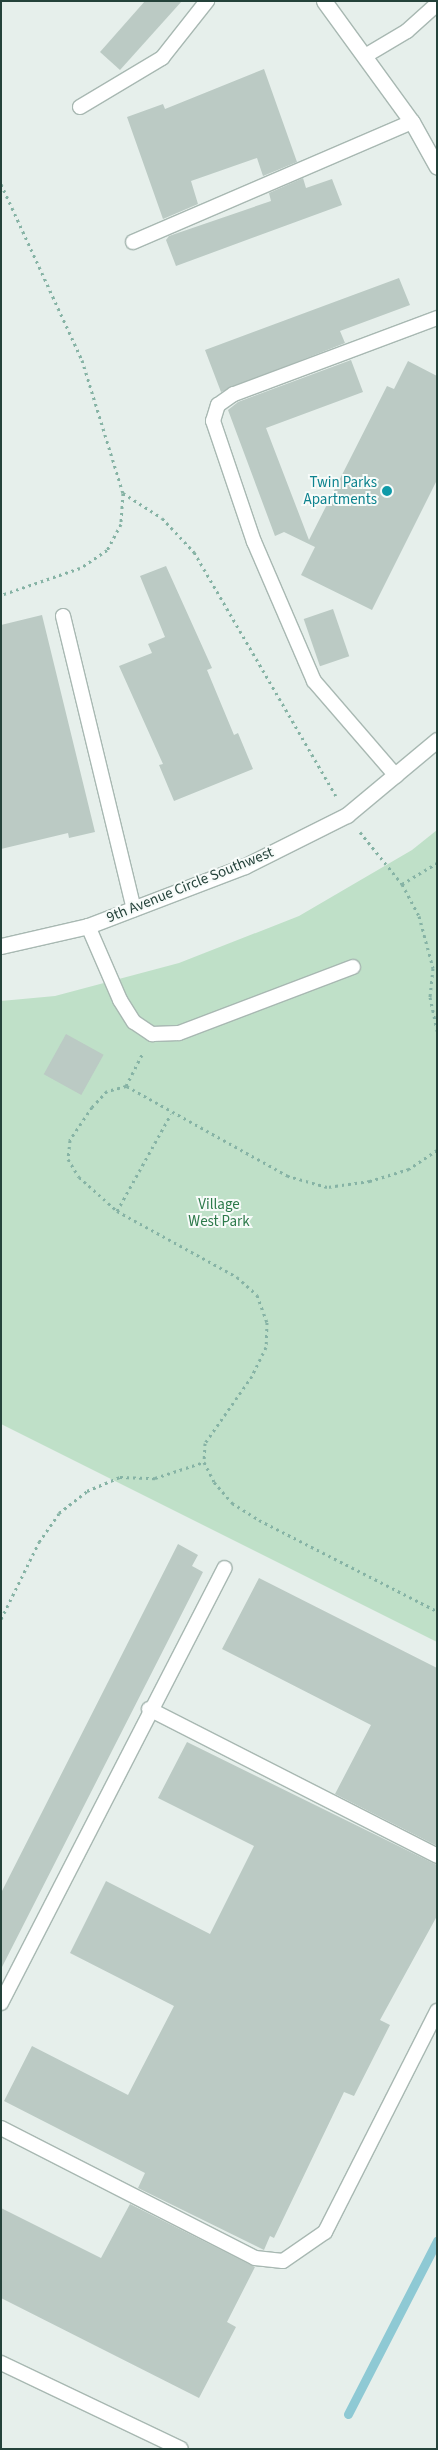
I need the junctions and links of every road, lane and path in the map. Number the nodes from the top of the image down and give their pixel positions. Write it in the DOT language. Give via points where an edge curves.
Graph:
graph roads {
  1 [pos="207,1"];
  2 [pos="324,1"];
  3 [pos="437,4"];
  4 [pos="365,56"];
  5 [pos="80,107"];
  6 [pos="412,122"];
  7 [pos="437,166"];
  8 [pos="1,184"];
  9 [pos="133,242"];
  10 [pos="437,318"];
  11 [pos="123,493"];
  12 [pos="1,595"];
  13 [pos="63,616"];
  14 [pos="437,740"];
  15 [pos="396,776"];
  16 [pos="347,815"];
  17 [pos="437,863"];
  18 [pos="402,884"];
  19 [pos="134,910"];
  20 [pos="88,926"];
  21 [pos="1,946"];
  22 [pos="353,967"];
  23 [pos="437,1031"];
  24 [pos="152,1034"];
  25 [pos="126,1086"];
  26 [pos="171,1114"];
  27 [pos="437,1150"];
  28 [pos="117,1211"];
  29 [pos="204,1462"];
  30 [pos="225,1568"];
  31 [pos="437,1611"];
  32 [pos="1,1619"];
  33 [pos="149,1709"];
  34 [pos="437,1856"];
  35 [pos="1,2003"];
  36 [pos="437,2011"];
  37 [pos="1,2128"];
  38 [pos="1,2363"];
  39 [pos="181,2449"];
  1 -- 5 [label="lane" via="162,58"];
  2 -- 4 [label="street"];
  3 -- 4 [label="lane" via="407,31"];
  4 -- 6 [label="street"];
  6 -- 7 [label="street"];
  6 -- 9 [label="lane"];
  8 -- 11 [label="path" via="82,360"];
  10 -- 15 [label="lane" via="234,394 218,405 213,421 254,542 314,681"];
  11 -- 12 [label="path" via="121,524 107,550 80,568"];
  11 -- 16 [label="path" via="162,518 194,552"];
  13 -- 19 [label="lane"];
  14 -- 15 [label="street, 9th Avenue Circle Southwest"];
  15 -- 16 [label="street, 9th Avenue Circle Southwest"];
  16 -- 18 [label="path"];
  16 -- 19 [label="street, 9th Avenue Circle Southwest" via="245,866"];
  17 -- 18 [label="path"];
  18 -- 23 [label="path" via="429,943 433,968 432,1021"];
  19 -- 20 [label="street, 9th Avenue Circle Southwest"];
  20 -- 21 [label="street, 9th Avenue Circle Southwest"];
  20 -- 24 [label="lane" via="120,1000 134,1022"];
  22 -- 24 [label="lane" via="179,1033"];
  24 -- 25 [label="path"];
  25 -- 26 [label="path"];
  25 -- 28 [label="path" via="107,1092 92,1107 70,1140 68,1159 79,1177"];
  26 -- 27 [label="path" via="288,1176 327,1187 370,1181 409,1169"];
  26 -- 28 [label="path"];
  28 -- 29 [label="path" via="236,1277 257,1295 267,1322 266,1347 252,1376 212,1428 205,1443"];
  29 -- 31 [label="path" via="214,1482 232,1502 259,1520"];
  29 -- 32 [label="path" via="155,1478 120,1477 87,1490 59,1513 39,1542"];
  30 -- 33 [label="lane"];
  33 -- 34 [label="lane"];
  33 -- 35 [label="lane"];
  36 -- 37 [label="lane" via="325,2232 283,2261 255,2258"];
  38 -- 39 [label="lane"];
}
